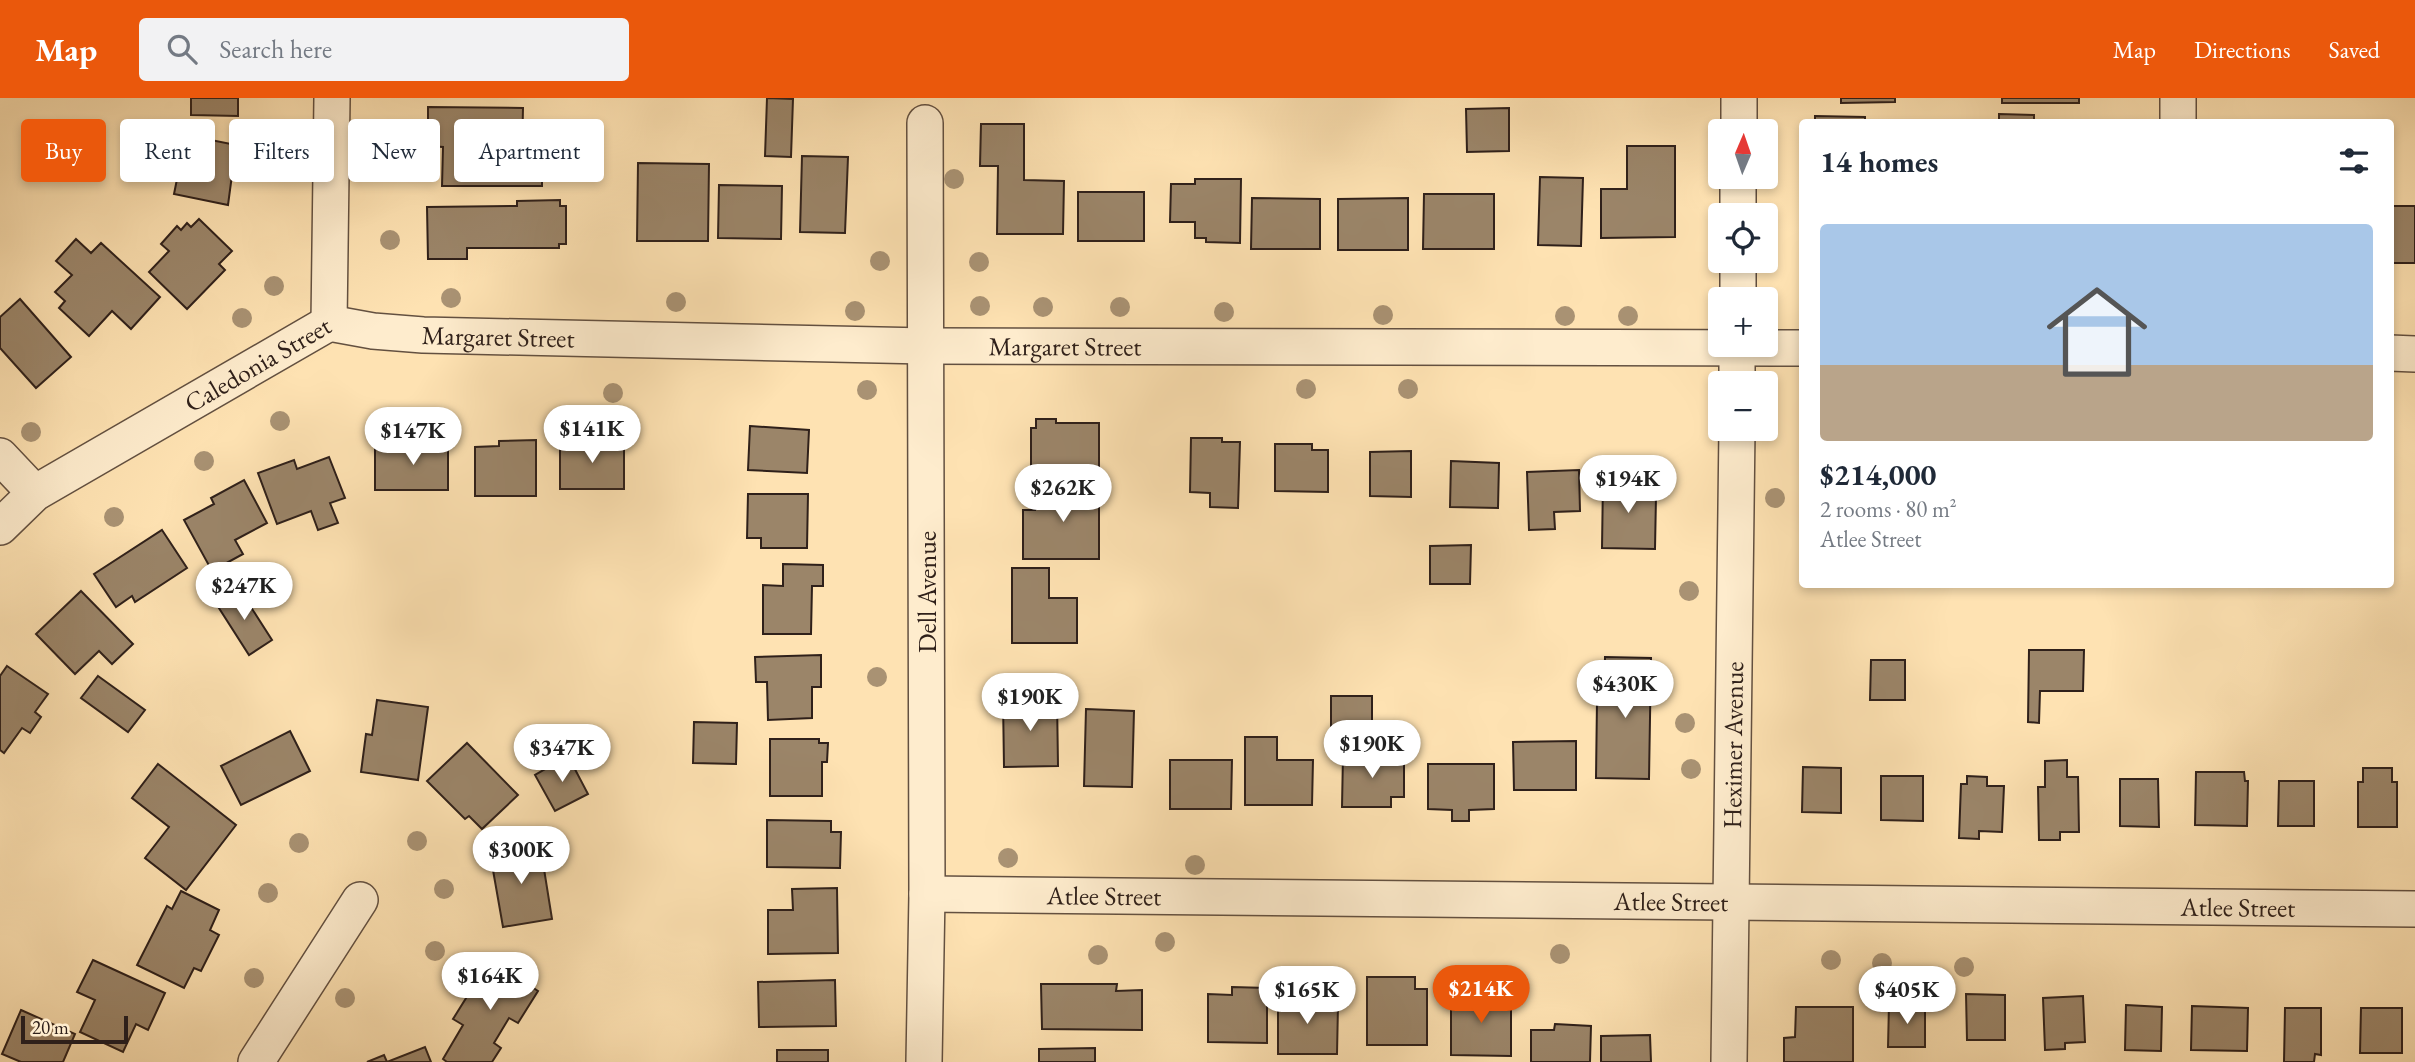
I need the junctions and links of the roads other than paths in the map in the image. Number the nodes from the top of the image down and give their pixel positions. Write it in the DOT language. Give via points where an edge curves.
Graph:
graph roads {
  1 [pos="332,98"];
  2 [pos="1739,98"];
  3 [pos="2178,98"];
  4 [pos="1739,119"];
  5 [pos="2178,119"];
  6 [pos="925,123"];
  7 [pos="329,323"];
  8 [pos="926,346"];
  9 [pos="1708,346"];
  10 [pos="1778,347"];
  11 [pos="1799,348"];
  12 [pos="2394,353"];
  13 [pos="2415,354"];
  14 [pos="1737,441"];
  15 [pos="0,456"];
  16 [pos="35,493"];
  17 [pos="0,527"];
  18 [pos="927,894"];
  19 [pos="360,900"];
  20 [pos="1731,902"];
  21 [pos="2415,909"];
  22 [pos="256,1062"];
  23 [pos="924,1062"];
  24 [pos="1729,1062"];
  1 -- 7 [label="street, Caledonia Street"];
  2 -- 4 [label="street"];
  3 -- 5 [label="street"];
  6 -- 8 [label="street, Dell Avenue"];
  7 -- 8 [label="street, Margaret Street" via="423,335"];
  7 -- 16 [label="street, Caledonia Street"];
  8 -- 9 [label="street, Margaret Street"];
  8 -- 18 [label="street, Dell Avenue"];
  10 -- 11 [label="street, Margaret Street"];
  12 -- 13 [label="street"];
  14 -- 20 [label="street, Heximer Avenue"];
  15 -- 16 [label="street"];
  16 -- 17 [label="street, Caledonia Street"];
  18 -- 20 [label="street, Atlee Street"];
  18 -- 23 [label="street, Dell Avenue"];
  19 -- 22 [label="street"];
  20 -- 21 [label="street, Atlee Street"];
  20 -- 24 [label="street, Heximer Avenue"];
}
